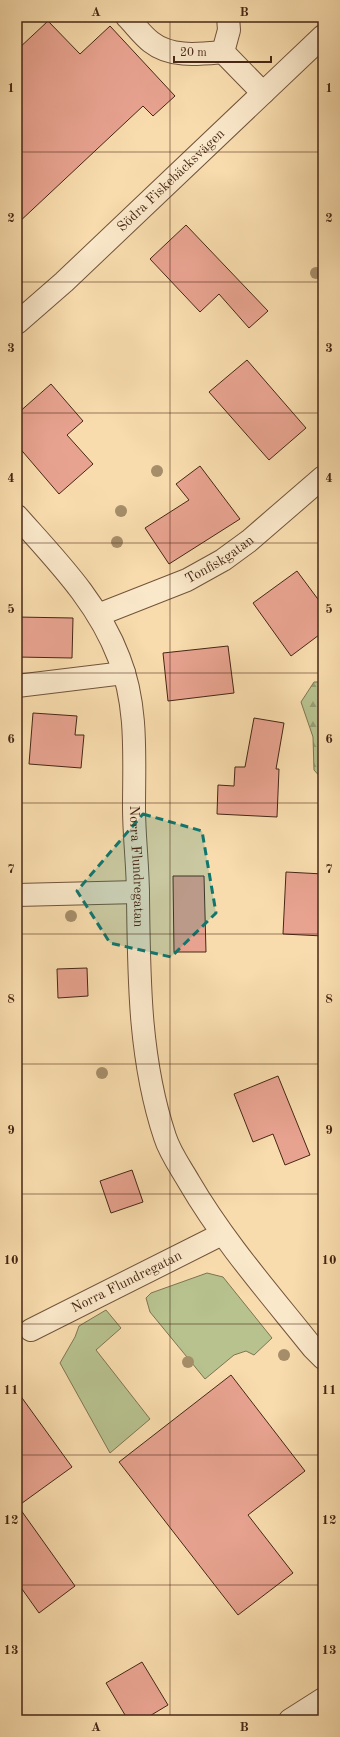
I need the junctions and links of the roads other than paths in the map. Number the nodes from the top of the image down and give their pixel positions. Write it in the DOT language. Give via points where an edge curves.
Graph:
graph roads {
  1 [pos="127,17"];
  2 [pos="228,17"];
  3 [pos="323,36"];
  4 [pos="223,52"];
  5 [pos="263,93"];
  6 [pos="17,323"];
  7 [pos="323,477"];
  8 [pos="17,516"];
  9 [pos="98,615"];
  10 [pos="124,674"];
  11 [pos="17,686"];
  12 [pos="138,892"];
  13 [pos="17,895"];
  14 [pos="222,1234"];
  15 [pos="31,1330"];
  16 [pos="323,1358"];
  17 [pos="323,1699"];
  18 [pos="290,1720"];
  1 -- 4 [label="street" via="151,42 173,52"];
  2 -- 4 [label="street" via="229,30"];
  3 -- 5 [label="street, Södra Fiskebäcksvägen"];
  4 -- 5 [label="street"];
  5 -- 6 [label="street, Södra Fiskebäcksvägen" via="64,282"];
  7 -- 9 [label="street, Tonfiskgatan" via="250,541 223,560 187,580"];
  8 -- 9 [label="street, Norra Flundregatan" via="82,590"];
  9 -- 10 [label="street, Norra Flundregatan"];
  10 -- 11 [label="street"];
  10 -- 12 [label="street, Norra Flundregatan" via="133,715"];
  12 -- 13 [label="street"];
  12 -- 14 [label="street, Norra Flundregatan" via="142,1024 151,1090 166,1141"];
  14 -- 15 [label="street, Norra Flundregatan"];
  14 -- 16 [label="street, Norra Flundregatan"];
  17 -- 18 [label="street"];
}
